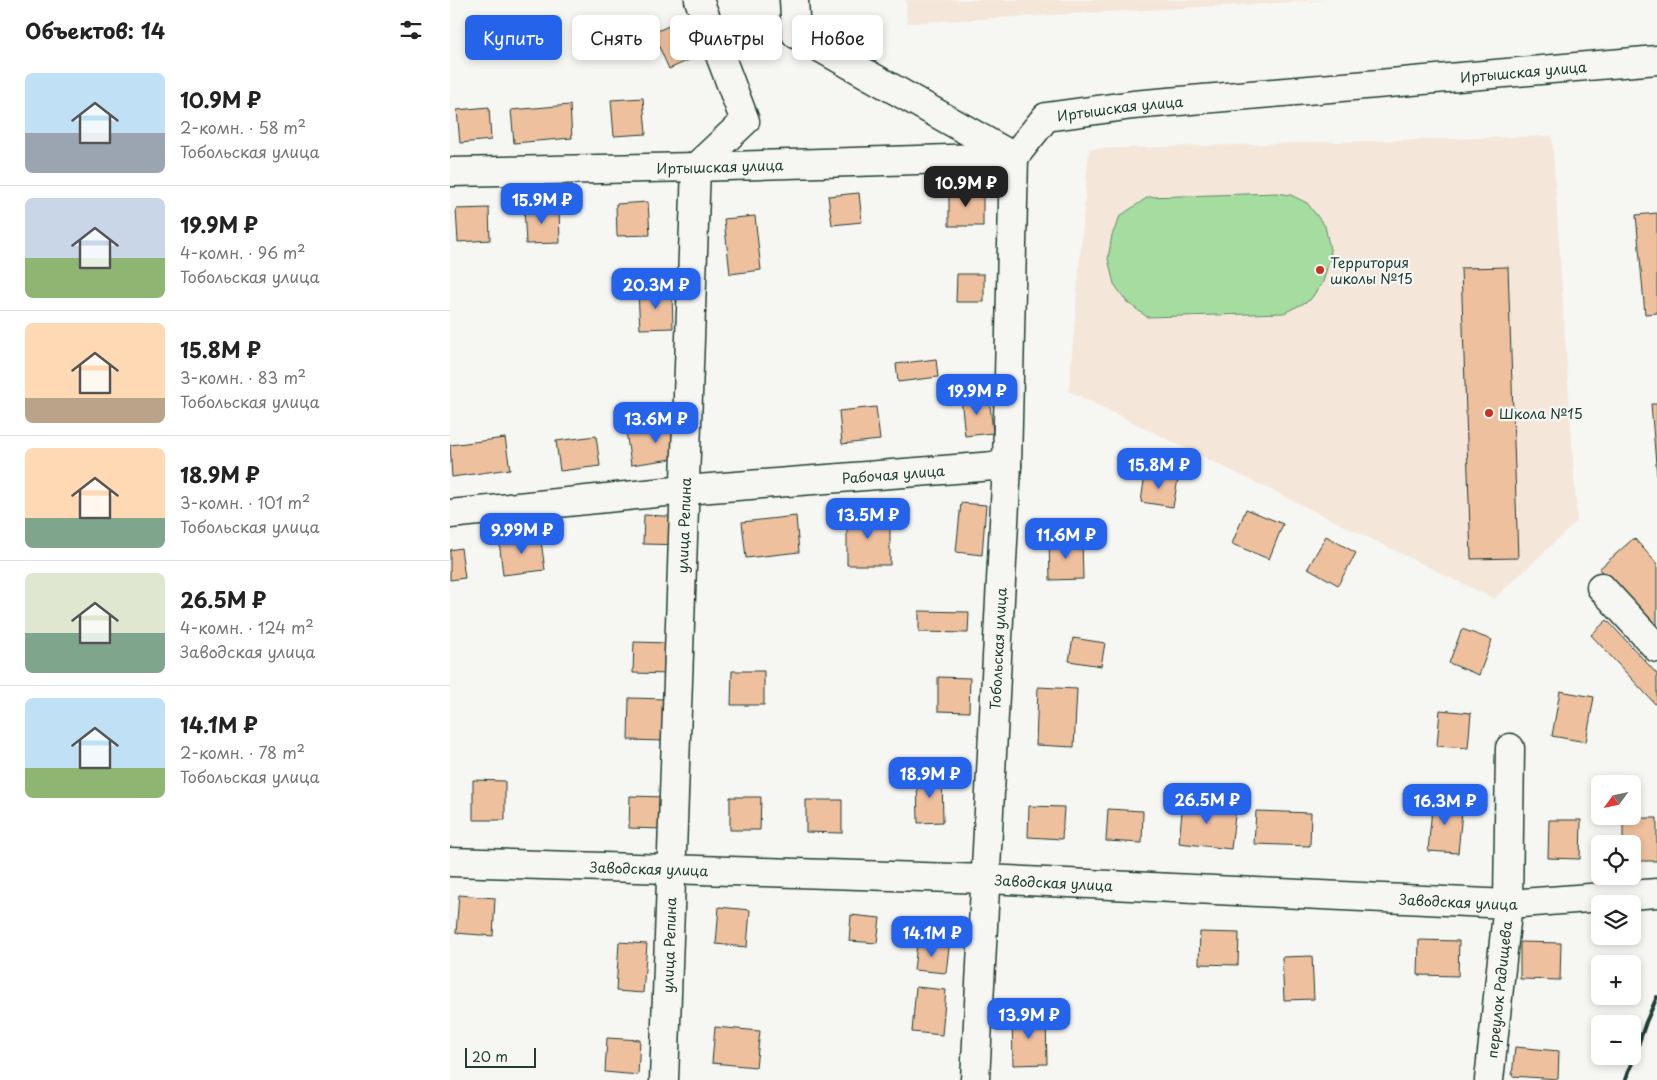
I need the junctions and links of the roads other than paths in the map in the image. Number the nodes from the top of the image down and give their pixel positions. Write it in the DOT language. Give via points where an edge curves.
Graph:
graph roads {
  1 [pos="700,0"];
  2 [pos="794,0"];
  3 [pos="1657,60"];
  4 [pos="1014,157"];
  5 [pos="696,167"];
  6 [pos="450,172"];
  7 [pos="1007,465"];
  8 [pos="685,490"];
  9 [pos="450,514"];
  10 [pos="1601,587"];
  11 [pos="1657,648"];
  12 [pos="1510,748"];
  13 [pos="450,862"];
  14 [pos="672,870"];
  15 [pos="986,880"];
  16 [pos="1657,893"];
  17 [pos="1508,904"];
  18 [pos="664,1080"];
  19 [pos="975,1080"];
  20 [pos="1489,1080"];
  1 -- 5 [label="street" via="745,121"];
  2 -- 4 [label="street" via="796,34"];
  3 -- 4 [label="street, Иртышская улица" via="1133,105 1046,117"];
  4 -- 5 [label="street, Иртышская улица"];
  4 -- 7 [label="street, Тобольская улица"];
  5 -- 6 [label="street, Иртышская улица"];
  5 -- 8 [label="street, улица Репина"];
  7 -- 8 [label="street, Рабочая улица"];
  7 -- 15 [label="street, Тобольская улица"];
  8 -- 9 [label="street, Рабочая улица"];
  8 -- 14 [label="street, улица Репина"];
  10 -- 11 [label="street"];
  12 -- 17 [label="street, переулок Радищева"];
  13 -- 14 [label="street, Заводская улица"];
  14 -- 15 [label="street, Заводская улица"];
  14 -- 18 [label="street, улица Репина"];
  15 -- 17 [label="street, Заводская улица"];
  15 -- 19 [label="street, Тобольская улица"];
  16 -- 17 [label="street, Заводская улица"];
  17 -- 20 [label="street, переулок Радищева"];
}
